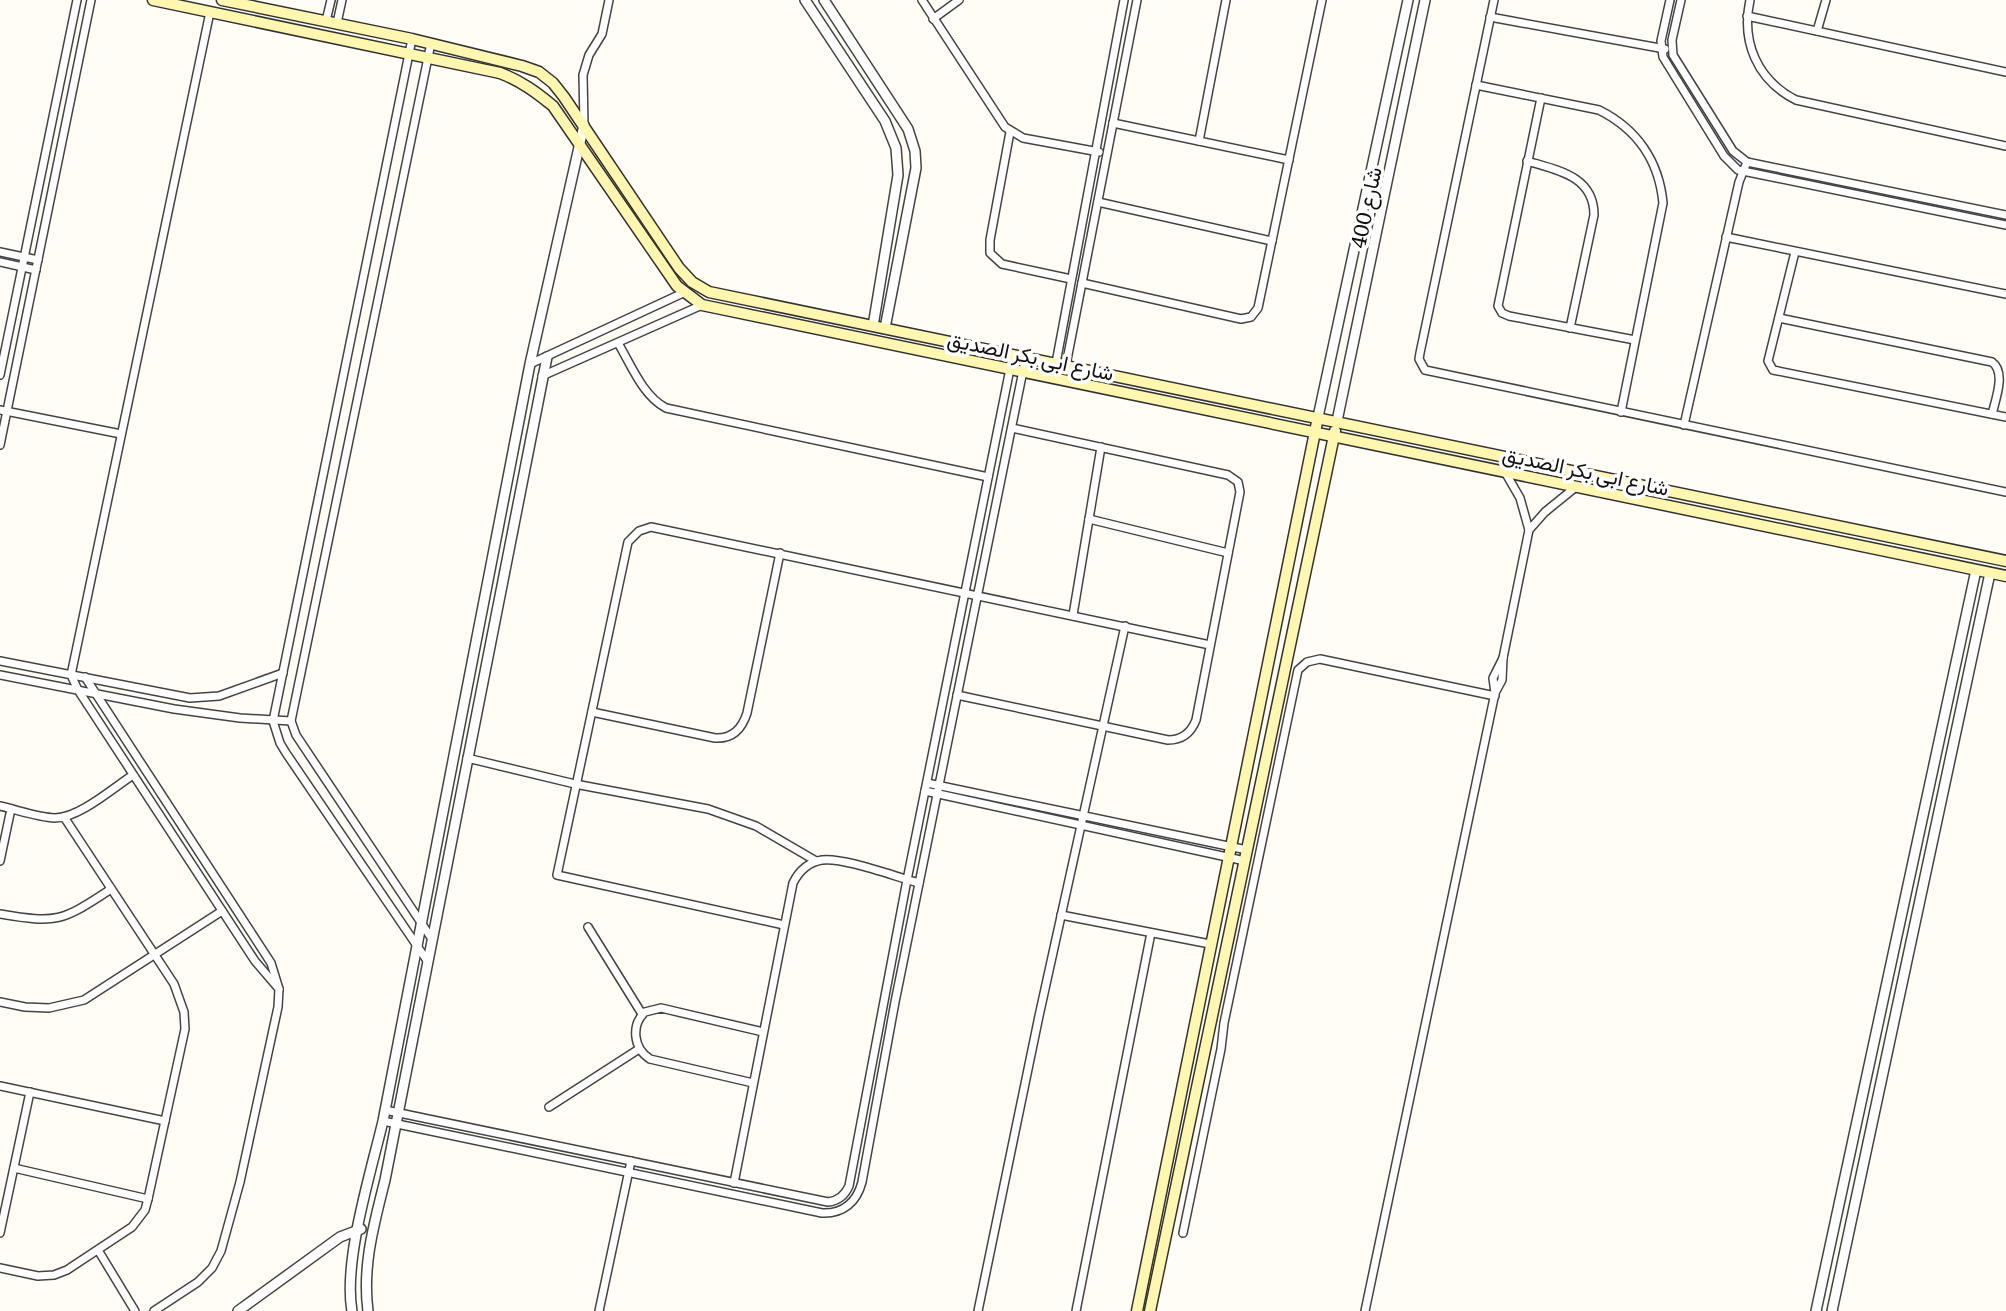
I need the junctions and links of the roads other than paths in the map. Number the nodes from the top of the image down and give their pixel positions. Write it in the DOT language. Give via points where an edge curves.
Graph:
graph roads {
  1 [pos="77,0"];
  2 [pos="91,0"];
  3 [pos="153,0"];
  4 [pos="222,0"];
  5 [pos="331,0"];
  6 [pos="341,0"];
  7 [pos="609,0"];
  8 [pos="806,0"];
  9 [pos="824,0"];
  10 [pos="922,0"];
  11 [pos="959,0"];
  12 [pos="1124,0"];
  13 [pos="1137,0"];
  14 [pos="1226,0"];
  15 [pos="1322,0"];
  16 [pos="1408,0"];
  17 [pos="1425,0"];
  18 [pos="1494,0"];
  19 [pos="1670,0"];
  20 [pos="1681,0"];
  21 [pos="1750,0"];
  22 [pos="1826,0"];
  23 [pos="210,12"];
  24 [pos="1747,16"];
  25 [pos="1490,17"];
  26 [pos="933,19"];
  27 [pos="332,22"];
  28 [pos="1817,31"];
  29 [pos="412,39"];
  30 [pos="431,43"];
  31 [pos="1661,49"];
  32 [pos="1672,50"];
  33 [pos="408,54"];
  34 [pos="428,57"];
  35 [pos="2006,72"];
  36 [pos="1476,85"];
  37 [pos="1541,98"];
  38 [pos="1113,123"];
  39 [pos="584,125"];
  40 [pos="1010,132"];
  41 [pos="1199,141"];
  42 [pos="579,144"];
  43 [pos="2006,146"];
  44 [pos="1096,152"];
  45 [pos="1107,154"];
  46 [pos="1289,160"];
  47 [pos="1527,161"];
  48 [pos="1747,162"];
  49 [pos="1743,172"];
  50 [pos="1098,202"];
  51 [pos="2006,215"];
  52 [pos="2006,225"];
  53 [pos="1726,237"];
  54 [pos="1272,241"];
  55 [pos="0,251"];
  56 [pos="1795,252"];
  57 [pos="24,257"];
  58 [pos="38,260"];
  59 [pos="0,262"];
  60 [pos="22,267"];
  61 [pos="36,270"];
  62 [pos="1071,279"];
  63 [pos="1082,283"];
  64 [pos="683,293"];
  65 [pos="2006,294"];
  66 [pos="702,305"];
  67 [pos="1779,318"];
  68 [pos="873,326"];
  69 [pos="886,328"];
  70 [pos="1570,328"];
  71 [pos="1635,340"];
  72 [pos="618,343"];
  73 [pos="1013,354"];
  74 [pos="1026,356"];
  75 [pos="547,357"];
  76 [pos="1061,364"];
  77 [pos="530,365"];
  78 [pos="1010,369"];
  79 [pos="1023,372"];
  80 [pos="0,375"];
  81 [pos="542,377"];
  82 [pos="526,384"];
  83 [pos="3,411"];
  84 [pos="1621,412"];
  85 [pos="1992,414"];
  86 [pos="1318,417"];
  87 [pos="2006,417"];
  88 [pos="1337,421"];
  89 [pos="1684,425"];
  90 [pos="1012,428"];
  91 [pos="1315,432"];
  92 [pos="121,434"];
  93 [pos="1334,436"];
  94 [pos="0,445"];
  95 [pos="1101,447"];
  96 [pos="1505,471"];
  97 [pos="988,477"];
  98 [pos="1577,486"];
  99 [pos="2006,492"];
  100 [pos="1089,519"];
  101 [pos="1811,520"];
  102 [pos="1529,530"];
  103 [pos="1808,534"];
  104 [pos="780,553"];
  105 [pos="1228,553"];
  106 [pos="2006,561"];
  107 [pos="1976,570"];
  108 [pos="1990,573"];
  109 [pos="2006,576"];
  110 [pos="965,593"];
  111 [pos="978,595"];
  112 [pos="1073,615"];
  113 [pos="1125,626"];
  114 [pos="1210,645"];
  115 [pos="0,661"];
  116 [pos="284,673"];
  117 [pos="0,675"];
  118 [pos="71,675"];
  119 [pos="85,677"];
  120 [pos="78,690"];
  121 [pos="95,694"];
  122 [pos="957,695"];
  123 [pos="1495,695"];
  124 [pos="592,712"];
  125 [pos="290,721"];
  126 [pos="273,722"];
  127 [pos="1103,726"];
  128 [pos="467,758"];
  129 [pos="134,775"];
  130 [pos="575,784"];
  131 [pos="926,787"];
  132 [pos="938,790"];
  133 [pos="0,806"];
  134 [pos="11,809"];
  135 [pos="64,817"];
  136 [pos="1082,820"];
  137 [pos="1230,851"];
  138 [pos="1246,855"];
  139 [pos="0,861"];
  140 [pos="816,861"];
  141 [pos="907,880"];
  142 [pos="919,883"];
  143 [pos="111,888"];
  144 [pos="222,911"];
  145 [pos="0,914"];
  146 [pos="1061,915"];
  147 [pos="421,922"];
  148 [pos="784,925"];
  149 [pos="588,927"];
  150 [pos="1151,933"];
  151 [pos="432,939"];
  152 [pos="417,944"];
  153 [pos="1210,944"];
  154 [pos="156,955"];
  155 [pos="428,962"];
  156 [pos="279,989"];
  157 [pos="0,1002"];
  158 [pos="642,1014"];
  159 [pos="763,1032"];
  160 [pos="639,1049"];
  161 [pos="753,1083"];
  162 [pos="0,1086"];
  163 [pos="30,1092"];
  164 [pos="549,1107"];
  165 [pos="385,1110"];
  166 [pos="398,1112"];
  167 [pos="420,1117"];
  168 [pos="165,1121"];
  169 [pos="383,1121"];
  170 [pos="396,1124"];
  171 [pos="418,1128"];
  172 [pos="502,1134"];
  173 [pos="500,1146"];
  174 [pos="631,1161"];
  175 [pos="14,1168"];
  176 [pos="629,1173"];
  177 [pos="734,1183"];
  178 [pos="148,1199"];
  179 [pos="373,1228"];
  180 [pos="358,1229"];
  181 [pos="0,1233"];
  182 [pos="1183,1233"];
  183 [pos="98,1250"];
  184 [pos="0,1268"];
  185 [pos="135,1311"];
  186 [pos="154,1311"];
  187 [pos="238,1311"];
  188 [pos="352,1311"];
  189 [pos="368,1311"];
  190 [pos="599,1311"];
  191 [pos="978,1311"];
  192 [pos="1076,1311"];
  193 [pos="1138,1311"];
  194 [pos="1150,1311"];
  195 [pos="1365,1311"];
  196 [pos="1816,1311"];
  197 [pos="1832,1311"];
  1 -- 57 [label="street"];
  2 -- 58 [label="street"];
  3 -- 23 [label="main road, شارع ابى بكر الصديق"];
  4 -- 27 [label="main road, شارع ابى بكر الصديق"];
  5 -- 27 [label="street"];
  6 -- 27 [label="street"];
  7 -- 39 [label="street" via="602,34 583,75"];
  8 -- 68 [label="street" via="885,121 896,148 898,176"];
  9 -- 69 [label="street" via="908,129 915,151"];
  10 -- 26 [label="street"];
  11 -- 26 [label="street"];
  12 -- 44 [label="street"];
  13 -- 38 [label="street"];
  14 -- 41 [label="street"];
  15 -- 46 [label="street"];
  16 -- 86 [label="street, شارع 400"];
  17 -- 88 [label="street, شارع 400"];
  18 -- 25 [label="street"];
  19 -- 31 [label="street"];
  20 -- 32 [label="street"];
  21 -- 24 [label="street"];
  22 -- 28 [label="street"];
  23 -- 33 [label="main road, شارع ابى بكر الصديق"];
  23 -- 92 [label="street"];
  24 -- 28 [label="street"];
  24 -- 43 [label="street" via="1749,45 1758,66 1796,100"];
  25 -- 31 [label="street"];
  25 -- 36 [label="street"];
  26 -- 40 [label="street"];
  27 -- 29 [label="main road, شارع ابى بكر الصديق"];
  28 -- 35 [label="street"];
  29 -- 30 [label="main road, شارع ابى بكر الصديق"];
  29 -- 33 [label="street"];
  30 -- 34 [label="street"];
  30 -- 39 [label="main road, شارع ابى بكر الصديق" via="539,72 553,83"];
  31 -- 32 [label="street"];
  31 -- 49 [label="street" via="1724,156"];
  32 -- 48 [label="street" via="1733,151"];
  33 -- 34 [label="main road, شارع ابى بكر الصديق"];
  33 -- 116 [label="street"];
  34 -- 42 [label="main road, شارع ابى بكر الصديق" via="500,73 533,89 553,106"];
  34 -- 125 [label="street"];
  36 -- 37 [label="street"];
  36 -- 84 [label="street" via="1421,365 1430,373"];
  37 -- 47 [label="street"];
  37 -- 71 [label="street" via="1599,110 1614,118 1639,141 1656,170 1663,203"];
  38 -- 41 [label="street"];
  38 -- 45 [label="street"];
  39 -- 42 [label="street"];
  39 -- 68 [label="main road, شارع ابى بكر الصديق" via="692,282 709,292"];
  40 -- 44 [label="street"];
  40 -- 62 [label="street" via="990,253 1002,264"];
  41 -- 46 [label="street"];
  42 -- 64 [label="main road, شارع ابى بكر الصديق"];
  42 -- 77 [label="street"];
  44 -- 45 [label="street"];
  44 -- 62 [label="street"];
  45 -- 50 [label="street"];
  46 -- 54 [label="street"];
  47 -- 70 [label="street" via="1568,173 1591,197 1594,215"];
  47 -- 70 [label="street" via="1498,306 1509,316"];
  48 -- 49 [label="street"];
  48 -- 51 [label="street"];
  49 -- 52 [label="street"];
  49 -- 53 [label="street"];
  50 -- 54 [label="street"];
  50 -- 63 [label="street"];
  53 -- 56 [label="street"];
  53 -- 89 [label="street"];
  54 -- 63 [label="street" via="1258,308 1245,319"];
  55 -- 57 [label="street"];
  56 -- 65 [label="street"];
  56 -- 67 [label="street"];
  57 -- 58 [label="street"];
  57 -- 60 [label="street"];
  58 -- 61 [label="street"];
  59 -- 60 [label="street"];
  60 -- 61 [label="street"];
  60 -- 80 [label="street"];
  61 -- 83 [label="street"];
  62 -- 76 [label="street"];
  63 -- 76 [label="street"];
  64 -- 66 [label="main road, شارع ابى بكر الصديق"];
  64 -- 75 [label="street"];
  66 -- 72 [label="street"];
  66 -- 78 [label="main road, شارع ابى بكر الصديق"];
  67 -- 85 [label="street" via="1992,362 2001,374"];
  67 -- 85 [label="street" via="1768,361 1773,370"];
  68 -- 69 [label="main road, شارع ابى بكر الصديق"];
  69 -- 73 [label="main road, شارع ابى بكر الصديق"];
  70 -- 71 [label="street"];
  71 -- 84 [label="street"];
  72 -- 81 [label="street"];
  72 -- 97 [label="street" via="652,398 671,410"];
  73 -- 74 [label="main road, شارع ابى بكر الصديق"];
  73 -- 78 [label="street"];
  74 -- 76 [label="main road, شارع ابى بكر الصديق"];
  74 -- 79 [label="street"];
  75 -- 77 [label="street"];
  75 -- 81 [label="street"];
  76 -- 86 [label="main road, شارع ابى بكر الصديق"];
  77 -- 82 [label="street"];
  78 -- 79 [label="main road, شارع ابى بكر الصديق"];
  78 -- 97 [label="street"];
  79 -- 90 [label="street"];
  79 -- 91 [label="main road, شارع ابى بكر الصديق"];
  81 -- 82 [label="street"];
  81 -- 128 [label="street"];
  82 -- 147 [label="street"];
  83 -- 92 [label="street"];
  83 -- 94 [label="street"];
  84 -- 89 [label="street"];
  85 -- 87 [label="street"];
  86 -- 88 [label="main road, شارع ابى بكر الصديق"];
  86 -- 91 [label="main road"];
  88 -- 93 [label="main road"];
  88 -- 101 [label="main road, شارع ابى بكر الصديق"];
  89 -- 99 [label="street"];
  90 -- 95 [label="street"];
  90 -- 111 [label="street"];
  91 -- 93 [label="main road, شارع ابى بكر الصديق"];
  91 -- 137 [label="main road"];
  92 -- 118 [label="street"];
  93 -- 96 [label="main road, شارع ابى بكر الصديق"];
  93 -- 138 [label="main road"];
  95 -- 100 [label="street"];
  95 -- 105 [label="street" via="1235,479 1240,492"];
  96 -- 98 [label="main road, شارع ابى بكر الصديق"];
  96 -- 102 [label="street" via="1520,498"];
  97 -- 110 [label="street"];
  98 -- 102 [label="street"];
  98 -- 103 [label="main road, شارع ابى بكر الصديق"];
  100 -- 105 [label="street"];
  100 -- 112 [label="street"];
  101 -- 103 [label="main road"];
  101 -- 106 [label="main road, شارع ابى بكر الصديق"];
  102 -- 123 [label="street" via="1503,658 1503,680"];
  103 -- 107 [label="main road, شارع ابى بكر الصديق"];
  104 -- 110 [label="street"];
  104 -- 124 [label="street" via="747,713 734,733 715,738"];
  104 -- 124 [label="street" via="651,527 633,535"];
  105 -- 114 [label="street"];
  107 -- 108 [label="main road, شارع ابى بكر الصديق"];
  107 -- 196 [label="street"];
  108 -- 109 [label="main road, شارع ابى بكر الصديق"];
  108 -- 197 [label="street"];
  110 -- 111 [label="street"];
  110 -- 131 [label="street"];
  111 -- 112 [label="street"];
  111 -- 122 [label="street"];
  112 -- 113 [label="street"];
  113 -- 114 [label="street"];
  113 -- 127 [label="street"];
  114 -- 127 [label="street" via="1196,720 1187,734 1168,740"];
  115 -- 118 [label="street"];
  116 -- 119 [label="street" via="219,696 190,698"];
  116 -- 126 [label="street"];
  117 -- 120 [label="street"];
  118 -- 119 [label="street"];
  118 -- 120 [label="street"];
  119 -- 121 [label="street"];
  120 -- 121 [label="street"];
  120 -- 129 [label="street"];
  121 -- 126 [label="street"];
  121 -- 156 [label="street" via="271,964"];
  122 -- 127 [label="street"];
  122 -- 132 [label="street"];
  123 -- 182 [label="street" via="1320,659 1298,670"];
  123 -- 195 [label="street"];
  124 -- 130 [label="street"];
  125 -- 126 [label="street"];
  125 -- 147 [label="street"];
  126 -- 152 [label="street" via="286,753"];
  127 -- 136 [label="street"];
  128 -- 130 [label="street"];
  128 -- 151 [label="street"];
  129 -- 135 [label="street"];
  129 -- 144 [label="street"];
  130 -- 140 [label="street" via="727,814"];
  130 -- 148 [label="street" via="557,875"];
  131 -- 132 [label="street"];
  131 -- 141 [label="street"];
  132 -- 136 [label="street"];
  132 -- 142 [label="street"];
  133 -- 134 [label="street"];
  134 -- 135 [label="street"];
  134 -- 139 [label="street"];
  135 -- 143 [label="street"];
  136 -- 137 [label="street"];
  136 -- 146 [label="street"];
  137 -- 138 [label="street"];
  137 -- 153 [label="main road"];
  138 -- 194 [label="main road"];
  140 -- 141 [label="street" via="836,860"];
  140 -- 148 [label="street" via="793,883"];
  141 -- 142 [label="street"];
  141 -- 177 [label="street" via="847,1190 828,1202"];
  142 -- 176 [label="street" via="860,1188 849,1205 822,1213"];
  143 -- 145 [label="street" via="72,914 54,919"];
  143 -- 154 [label="street"];
  144 -- 154 [label="street"];
  144 -- 156 [label="street" via="260,969"];
  146 -- 150 [label="street"];
  146 -- 191 [label="street"];
  147 -- 151 [label="street"];
  147 -- 152 [label="street"];
  148 -- 159 [label="street"];
  149 -- 158 [label="street"];
  150 -- 153 [label="street"];
  150 -- 192 [label="street"];
  151 -- 155 [label="street"];
  152 -- 155 [label="street"];
  152 -- 165 [label="street"];
  153 -- 193 [label="main road"];
  154 -- 157 [label="street" via="73,1004 37,1008"];
  154 -- 168 [label="street" via="179,993 186,1021"];
  155 -- 166 [label="street"];
  156 -- 186 [label="street" via="222,1251 198,1282"];
  158 -- 159 [label="street" via="661,1008"];
  158 -- 160 [label="street" via="637,1022"];
  159 -- 161 [label="street"];
  160 -- 161 [label="street" via="654,1060"];
  160 -- 164 [label="street"];
  161 -- 177 [label="street"];
  162 -- 163 [label="street"];
  163 -- 168 [label="street"];
  163 -- 175 [label="street"];
  165 -- 166 [label="street"];
  165 -- 169 [label="street"];
  166 -- 167 [label="street"];
  166 -- 170 [label="street"];
  167 -- 171 [label="street"];
  167 -- 172 [label="street"];
  168 -- 178 [label="street"];
  169 -- 170 [label="street"];
  169 -- 180 [label="street"];
  170 -- 171 [label="street"];
  170 -- 179 [label="street"];
  171 -- 173 [label="street"];
  172 -- 173 [label="street"];
  172 -- 174 [label="street"];
  173 -- 176 [label="street"];
  174 -- 176 [label="street"];
  174 -- 177 [label="street"];
  175 -- 178 [label="street"];
  175 -- 181 [label="street"];
  176 -- 190 [label="street"];
  178 -- 183 [label="street" via="132,1227"];
  179 -- 180 [label="street"];
  179 -- 189 [label="street" via="366,1271"];
  180 -- 187 [label="street" via="340,1237"];
  180 -- 188 [label="street" via="351,1267"];
  183 -- 184 [label="street" via="54,1275"];
  183 -- 185 [label="street"];
}
